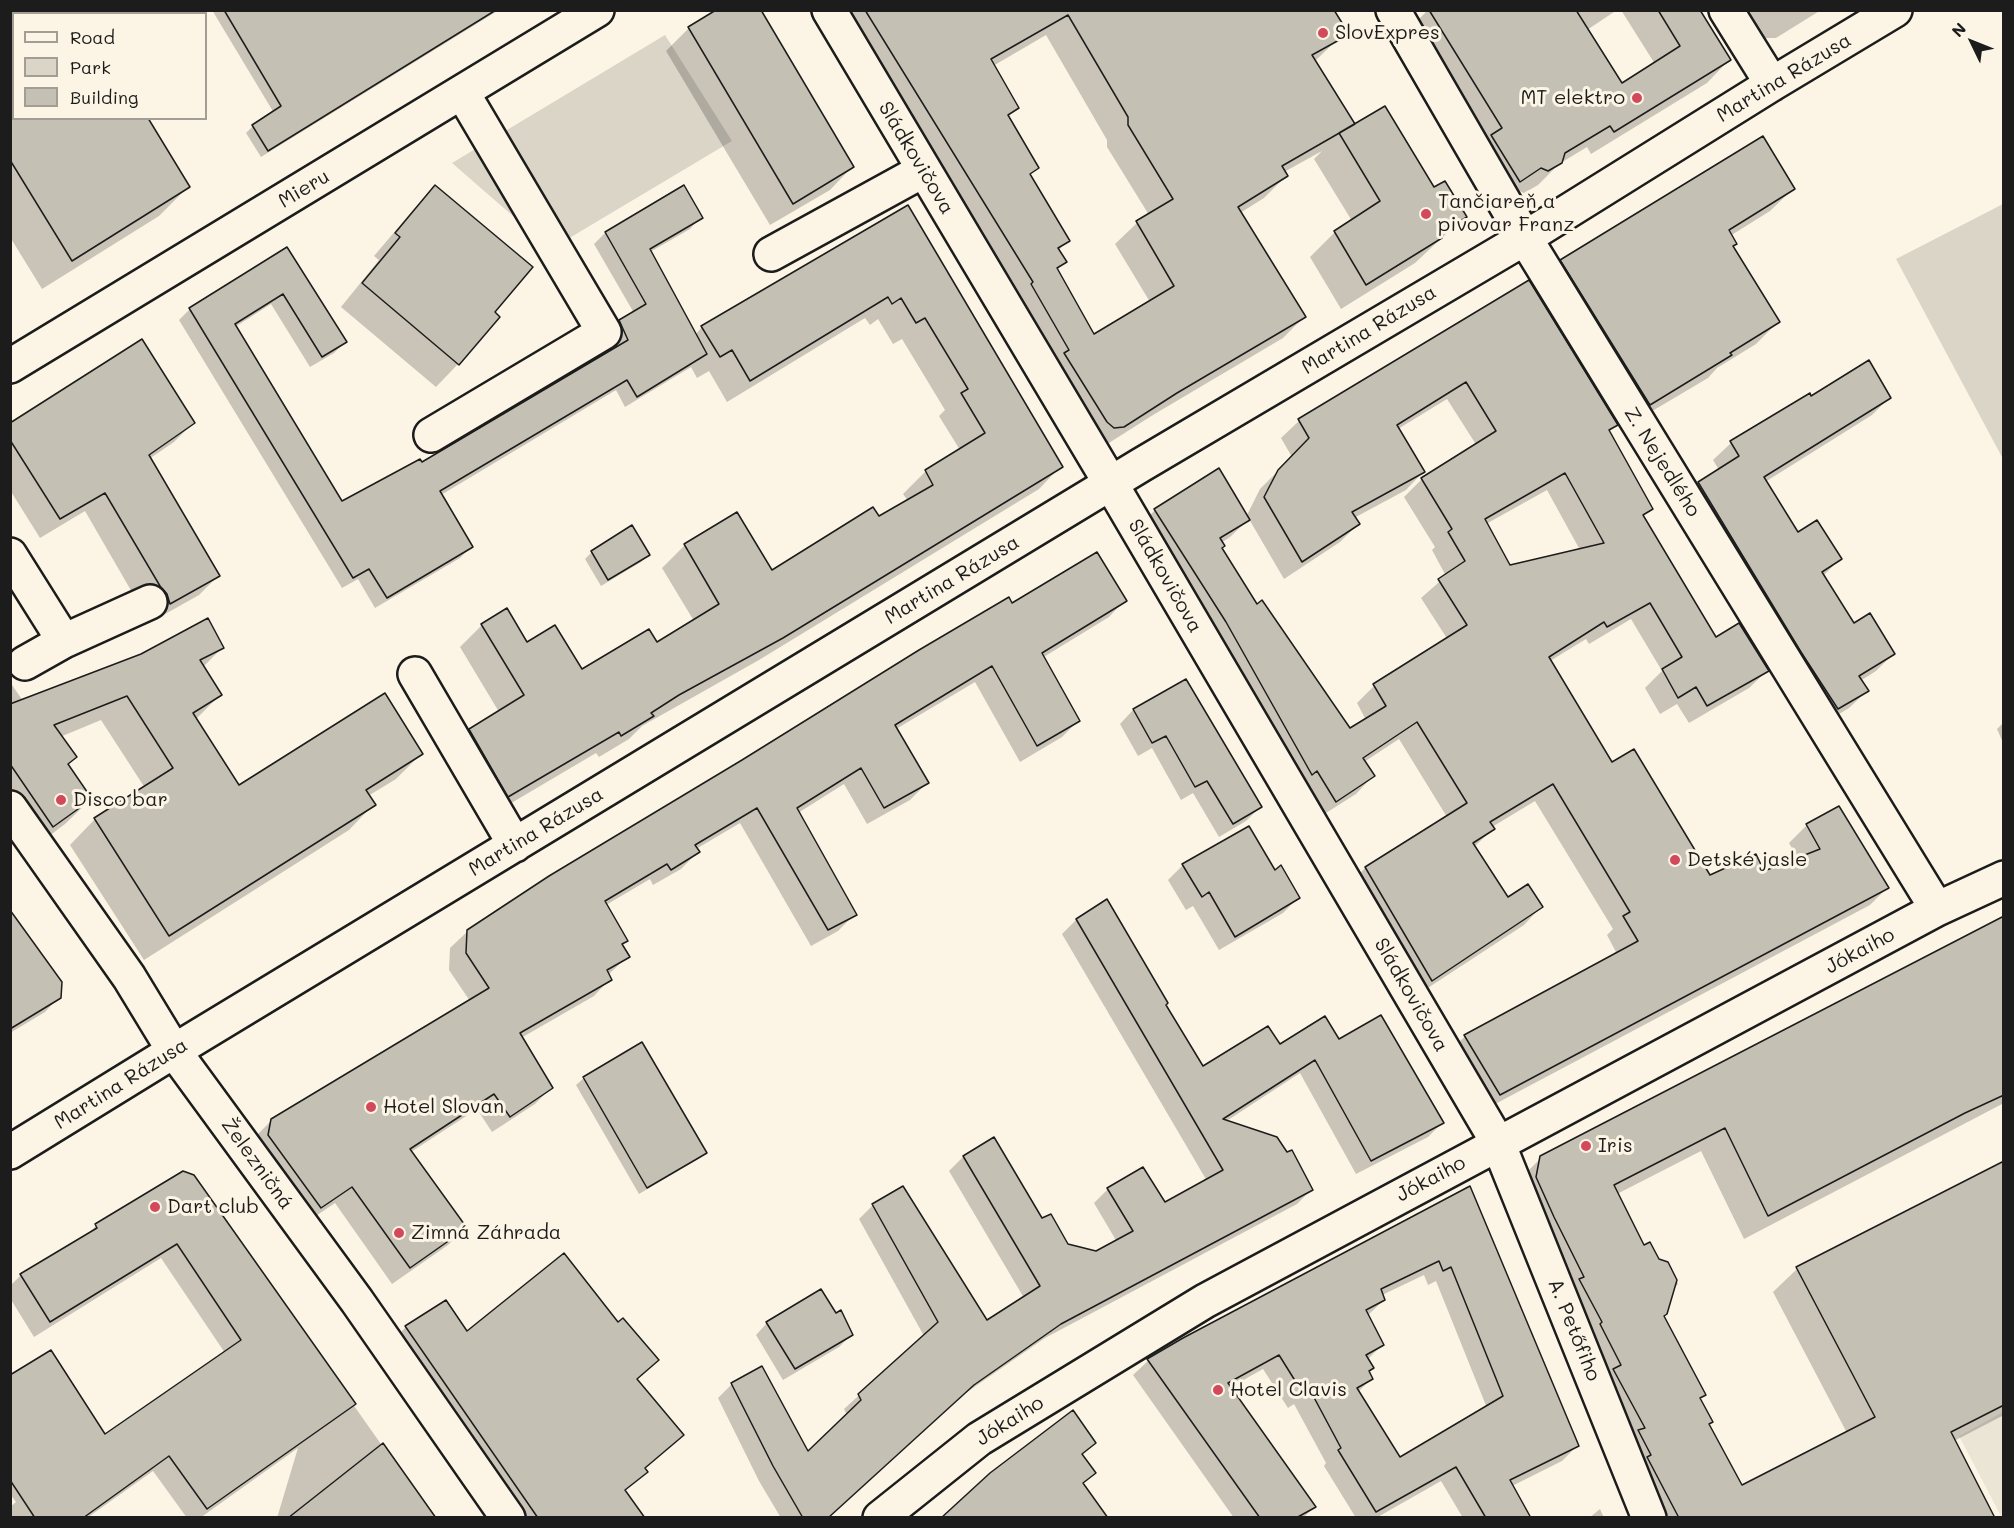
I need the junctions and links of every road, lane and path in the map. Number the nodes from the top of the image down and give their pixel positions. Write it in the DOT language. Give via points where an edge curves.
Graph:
graph roads {
  1 [pos="597,10"];
  2 [pos="829,10"];
  3 [pos="1393,10"];
  4 [pos="1726,10"];
  5 [pos="1895,10"];
  6 [pos="1772,84"];
  7 [pos="462,92"];
  8 [pos="924,170"];
  9 [pos="1525,238"];
  10 [pos="771,254"];
  11 [pos="10,366"];
  12 [pos="431,435"];
  13 [pos="1111,484"];
  14 [pos="10,555"];
  15 [pos="150,602"];
  16 [pos="64,641"];
  17 [pos="25,663"];
  18 [pos="415,674"];
  19 [pos="10,808"];
  20 [pos="514,845"];
  21 [pos="2004,878"];
  22 [pos="1937,909"];
  23 [pos="174,1051"];
  24 [pos="1498,1143"];
  25 [pos="10,1152"];
  26 [pos="508,1518"];
  27 [pos="880,1518"];
  28 [pos="1649,1518"];
  1 -- 7 [label="street, Mieru"];
  2 -- 8 [label="street, Sládkovičova"];
  3 -- 9 [label="street, Z. Nejedlého"];
  4 -- 6 [label="street"];
  5 -- 6 [label="street, Martina Rázusa"];
  6 -- 9 [label="street, Martina Rázusa"];
  7 -- 11 [label="street, Mieru"];
  7 -- 12 [label="street" via="604,333"];
  8 -- 10 [label="street"];
  8 -- 13 [label="street, Sládkovičova"];
  9 -- 13 [label="street, Martina Rázusa"];
  9 -- 22 [label="street, Z. Nejedlého"];
  13 -- 20 [label="street, Martina Rázusa"];
  13 -- 24 [label="street, Sládkovičova"];
  14 -- 16 [label="street"];
  15 -- 16 [label="street"];
  16 -- 17 [label="street"];
  18 -- 20 [label="street"];
  19 -- 23 [label="street, Železničná" via="129,977"];
  20 -- 23 [label="street, Martina Rázusa"];
  21 -- 22 [label="street, Jókaiho"];
  22 -- 24 [label="street, Jókaiho"];
  23 -- 25 [label="street, Martina Rázusa"];
  23 -- 26 [label="street, Železničná" via="357,1300"];
  24 -- 27 [label="street, Jókaiho" via="1204,1301 979,1439"];
  24 -- 28 [label="street, A. Petőfiho"];
}
